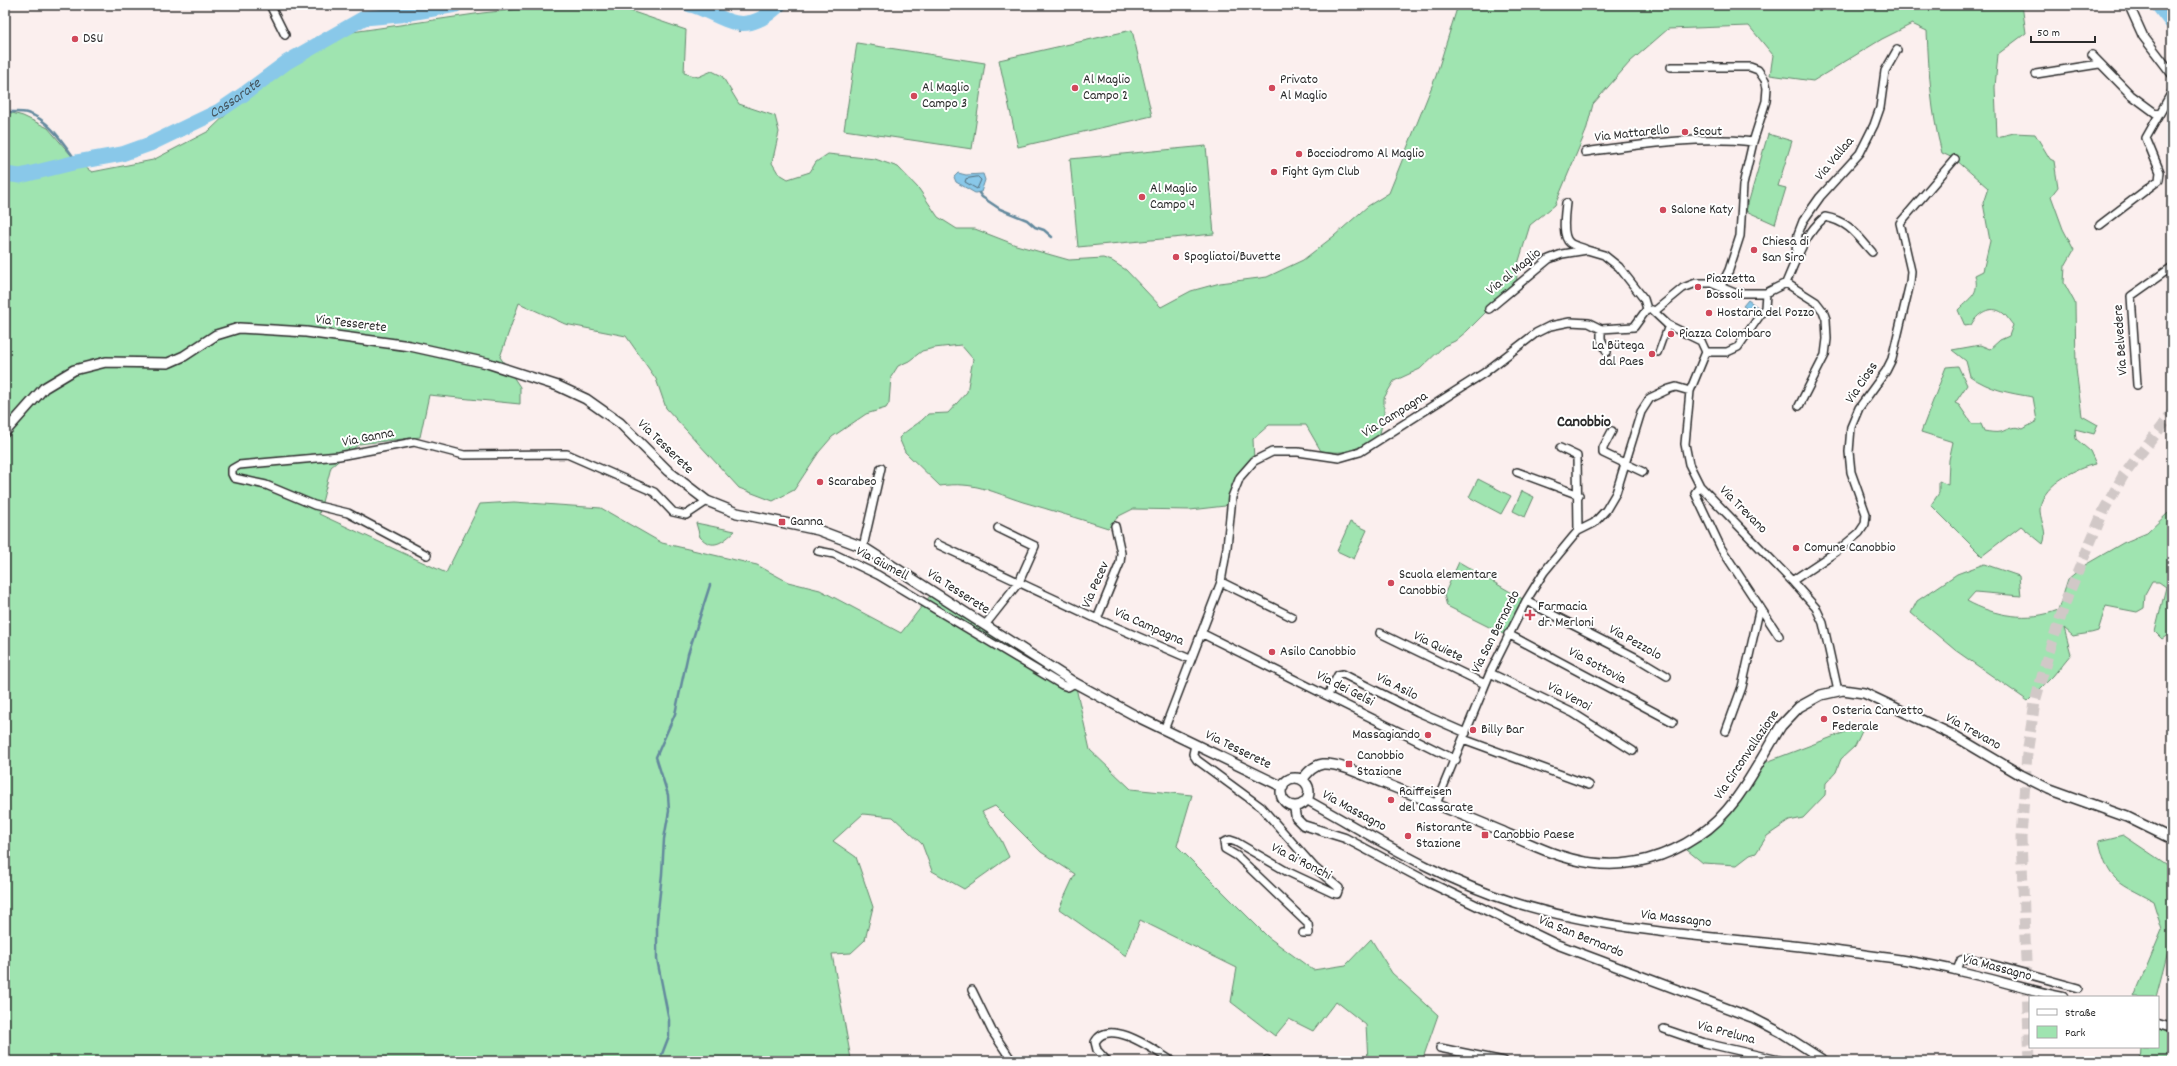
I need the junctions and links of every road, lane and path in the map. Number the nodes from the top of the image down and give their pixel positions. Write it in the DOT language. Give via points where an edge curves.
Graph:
graph roads {
  1 [pos="270,5"];
  2 [pos="2129,5"];
  3 [pos="285,35"];
  4 [pos="1897,50"];
  5 [pos="2092,55"];
  6 [pos="2099,64"];
  7 [pos="1671,68"];
  8 [pos="2036,74"];
  9 [pos="2172,74"];
  10 [pos="2172,92"];
  11 [pos="2158,115"];
  12 [pos="1753,142"];
  13 [pos="1585,152"];
  14 [pos="1955,159"];
  15 [pos="1566,203"];
  16 [pos="2100,225"];
  17 [pos="1587,250"];
  18 [pos="1872,252"];
  19 [pos="1796,260"];
  20 [pos="2172,267"];
  21 [pos="1786,283"];
  22 [pos="1720,286"];
  23 [pos="1766,293"];
  24 [pos="1489,309"];
  25 [pos="1647,309"];
  26 [pos="1654,311"];
  27 [pos="1668,325"];
  28 [pos="1601,329"];
  29 [pos="1607,352"];
  30 [pos="1706,352"];
  31 [pos="1658,353"];
  32 [pos="2137,385"];
  33 [pos="1691,389"];
  34 [pos="1799,406"];
  35 [pos="1612,431"];
  36 [pos="5,432"];
  37 [pos="1560,448"];
  38 [pos="1625,464"];
  39 [pos="881,468"];
  40 [pos="1517,472"];
  41 [pos="1643,472"];
  42 [pos="1700,486"];
  43 [pos="1579,495"];
  44 [pos="707,502"];
  45 [pos="1115,526"];
  46 [pos="998,528"];
  47 [pos="1578,530"];
  48 [pos="937,544"];
  49 [pos="863,547"];
  50 [pos="818,551"];
  51 [pos="427,555"];
  52 [pos="1792,581"];
  53 [pos="1019,582"];
  54 [pos="1220,582"];
  55 [pos="1526,601"];
  56 [pos="1760,607"];
  57 [pos="1292,617"];
  58 [pos="1097,618"];
  59 [pos="984,625"];
  60 [pos="1201,633"];
  61 [pos="1380,633"];
  62 [pos="1508,634"];
  63 [pos="1779,636"];
  64 [pos="1190,659"];
  65 [pos="1490,673"];
  66 [pos="1667,676"];
  67 [pos="1075,683"];
  68 [pos="1485,684"];
  69 [pos="1838,691"];
  70 [pos="1328,695"];
  71 [pos="1673,722"];
  72 [pos="1164,730"];
  73 [pos="1726,731"];
  74 [pos="1464,736"];
  75 [pos="1195,745"];
  76 [pos="1633,751"];
  77 [pos="1456,760"];
  78 [pos="1302,780"];
  79 [pos="1589,785"];
  80 [pos="1283,786"];
  81 [pos="1307,800"];
  82 [pos="1436,804"];
  83 [pos="1294,806"];
  84 [pos="2172,839"];
  85 [pos="1303,933"];
  86 [pos="1957,970"];
  87 [pos="2078,988"];
  88 [pos="972,990"];
  89 [pos="2059,996"];
  90 [pos="2159,1024"];
  91 [pos="2172,1028"];
  92 [pos="1664,1029"];
  93 [pos="1440,1048"];
  94 [pos="1012,1061"];
  95 [pos="1107,1061"];
  96 [pos="1172,1061"];
  97 [pos="1504,1061"];
  98 [pos="1783,1061"];
  99 [pos="1825,1061"];
  1 -- 3 [label="street"];
  2 -- 9 [label="street" via="2143,36"];
  4 -- 19 [label="street, Via Vallaa" via="1885,71 1880,108 1874,126 1860,153 1820,197 1806,217 1798,234"];
  5 -- 6 [label="street"];
  6 -- 8 [label="street"];
  6 -- 11 [label="street" via="2131,95"];
  7 -- 12 [label="street" via="1748,66 1758,70 1767,88 1766,101"];
  10 -- 11 [label="street"];
  11 -- 16 [label="street" via="2146,138 2160,172 2159,180"];
  12 -- 13 [label="street, Via Mattarello" via="1720,140 1665,143"];
  12 -- 22 [label="street" via="1742,192 1740,236 1729,270"];
  14 -- 52 [label="street, Via Cioss" via="1900,223 1910,277 1894,353 1886,370 1859,408 1850,434 1851,472 1866,514 1865,524 1859,533 1837,551"];
  15 -- 17 [label="street" via="1567,238 1571,244"];
  17 -- 24 [label="street, Via al Maglio" via="1549,259"];
  17 -- 25 [label="street, Via al Maglio" via="1604,255 1619,267 1644,299"];
  18 -- 19 [label="street" via="1847,225 1825,216 1815,225"];
  19 -- 21 [label="street"];
  20 -- 32 [label="street, Via Belvedere" via="2131,296"];
  21 -- 23 [label="street"];
  21 -- 34 [label="street" via="1816,302 1824,311 1826,319 1825,355"];
  22 -- 23 [label="street" via="1735,293"];
  22 -- 26 [label="street" via="1696,283 1683,288"];
  23 -- 30 [label="street" via="1764,308 1738,347 1727,352"];
  25 -- 26 [label="street"];
  25 -- 28 [label="street, Via Campagna" via="1634,328"];
  26 -- 27 [label="street"];
  27 -- 30 [label="street" via="1701,341"];
  27 -- 31 [label="street"];
  28 -- 29 [label="street" via="1601,339"];
  28 -- 54 [label="street, Via Campagna" via="1589,323 1570,322 1544,328 1484,373 1352,456 1339,458 1298,452 1272,452 1254,461 1240,477 1232,497 1227,547"];
  30 -- 33 [label="street, Via Trevano"];
  33 -- 38 [label="street, Via San Bernardo" via="1676,387 1650,398 1641,412"];
  33 -- 42 [label="street, Via Trevano" via="1686,454"];
  35 -- 38 [label="street" via="1602,452"];
  36 -- 44 [label="main road, Via Tesserete" via="51,382 74,370 106,362 168,362 184,356 216,335 239,328 306,332 410,346 487,363 570,391 620,423 668,471"];
  37 -- 43 [label="street" via="1577,456"];
  38 -- 41 [label="street"];
  38 -- 47 [label="street, Via San Bernardo" via="1616,493 1606,510 1594,523"];
  39 -- 49 [label="street"];
  40 -- 43 [label="street"];
  42 -- 52 [label="street, Via Trevano"];
  42 -- 56 [label="street, Via Trevano" via="1695,493 1696,498 1721,548"];
  43 -- 47 [label="street"];
  44 -- 49 [label="main road, Via Tesserete" via="737,513 818,530"];
  44 -- 51 [label="street, Via Ganna" via="686,515 677,514 654,492 567,454 464,455 416,442 339,456 239,465 232,469 234,478 266,485 314,505 348,513"];
  45 -- 58 [label="street, Via Pecev" via="1121,553 1120,563"];
  46 -- 53 [label="street" via="1036,546"];
  47 -- 55 [label="street, Via San Bernardo" via="1544,572"];
  48 -- 53 [label="street, Via Pecev"];
  49 -- 59 [label="main road, Via Tesserete"];
  50 -- 67 [label="street, Via Giumell" via="834,554 878,575 1062,685 1068,687"];
  52 -- 69 [label="street, Via Trevano" via="1821,617"];
  53 -- 58 [label="street, Via Pecev"];
  53 -- 59 [label="street"];
  54 -- 57 [label="street"];
  54 -- 60 [label="street, Via Campagna"];
  55 -- 62 [label="street, Via San Bernardo"];
  55 -- 66 [label="street, Via Pezzolo"];
  56 -- 63 [label="street, Via Trevano"];
  56 -- 73 [label="street" via="1742,687"];
  58 -- 64 [label="street, Via Campagna"];
  59 -- 67 [label="main road, Via Tesserete"];
  60 -- 64 [label="street, Via Campagna"];
  60 -- 70 [label="street, Via dei Gelsi"];
  61 -- 68 [label="street, Via Quiete"];
  62 -- 65 [label="street, Via San Bernardo"];
  62 -- 71 [label="street, Via Sottovia"];
  64 -- 72 [label="street, Via Campagna"];
  65 -- 68 [label="street, Via San Bernardo"];
  65 -- 76 [label="street, Via Venoi" via="1573,712"];
  67 -- 72 [label="main road, Via Tesserete"];
  68 -- 74 [label="street, Via San Bernardo"];
  69 -- 82 [label="main road, Via Circonvallazione" via="1809,701 1785,720 1738,795 1710,828 1682,846 1652,859 1611,864 1573,860"];
  69 -- 84 [label="main road, Via Trevano" via="1859,691 1875,697 1955,736 2050,790 2127,817"];
  70 -- 74 [label="street, Via Asilo" via="1341,673"];
  70 -- 77 [label="street, Via dei Gelsi"];
  72 -- 75 [label="main road, Via Tesserete"];
  74 -- 77 [label="street, Via San Bernardo"];
  74 -- 79 [label="street"];
  75 -- 80 [label="main road, Via Tesserete"];
  75 -- 85 [label="street, Via ai Ronchi" via="1193,754 1197,760 1258,804 1315,868 1339,888 1339,893 1332,893 1286,871 1236,842 1224,842 1225,849 1236,856 1308,924 1309,933"];
  77 -- 82 [label="street, Via San Bernardo"];
  78 -- 80 [label="main road" via="1289,780"];
  78 -- 81 [label="main road" via="1309,790"];
  78 -- 82 [label="main road" via="1314,768 1328,764"];
  80 -- 83 [label="main road" via="1283,799"];
  81 -- 83 [label="main road" via="1302,805"];
  81 -- 86 [label="street, Via Massagno" via="1443,874 1500,898 1538,910 1608,924 1843,951"];
  83 -- 99 [label="street, Via San Bernardo" via="1296,818 1303,825 1345,838 1428,882 1556,944 1753,1018"];
  86 -- 87 [label="street" via="1961,960 1969,958"];
  86 -- 89 [label="street, Via Massagno"];
  88 -- 94 [label="street" via="992,1031"];
  90 -- 91 [label="street"];
  92 -- 98 [label="street, Via Preluna" via="1705,1043"];
  93 -- 97 [label="street"];
  95 -- 96 [label="street" via="1097,1050 1095,1042 1102,1035 1118,1034 1134,1038"];
}
